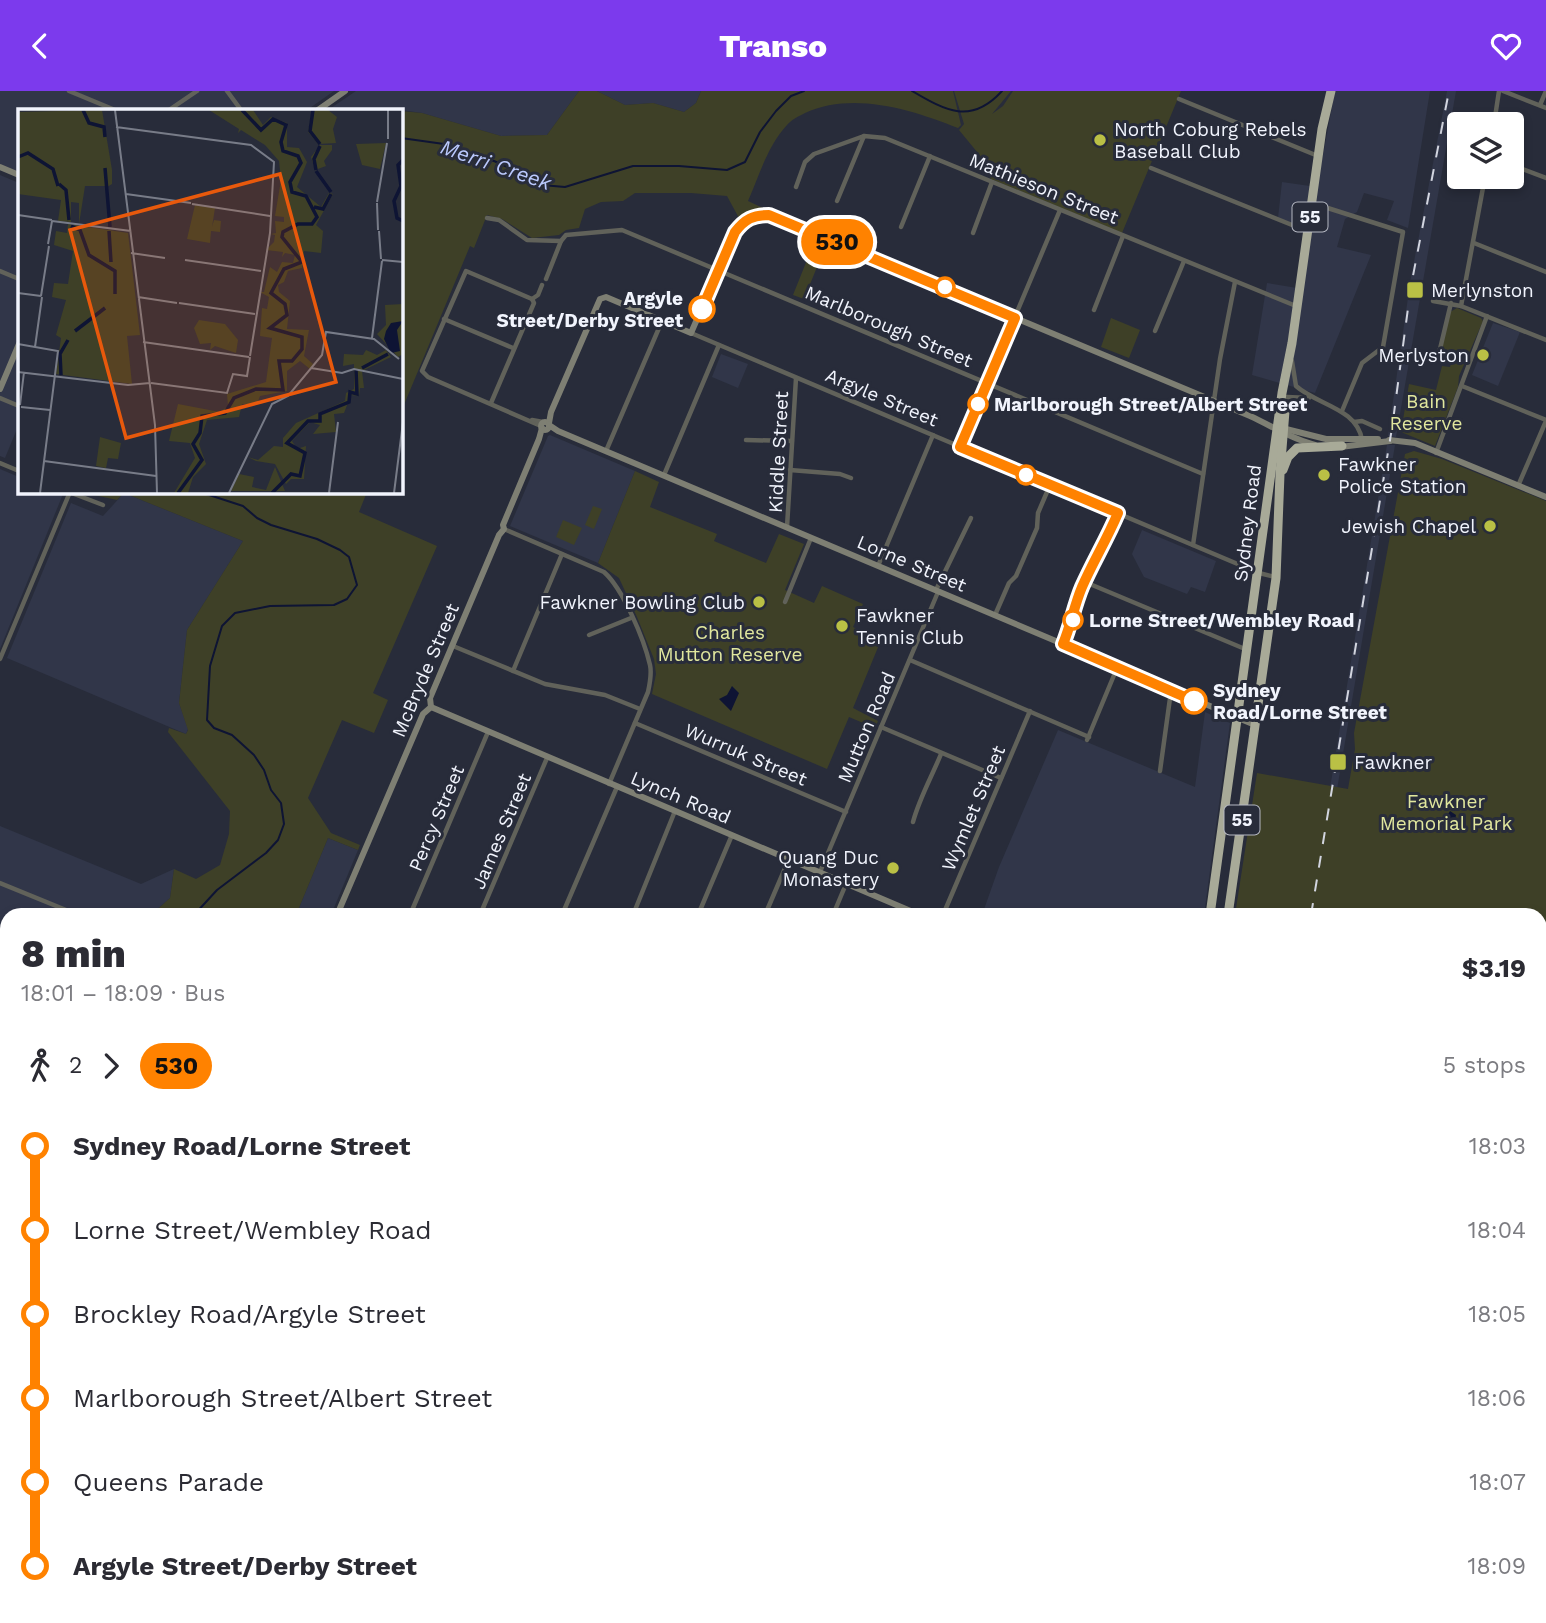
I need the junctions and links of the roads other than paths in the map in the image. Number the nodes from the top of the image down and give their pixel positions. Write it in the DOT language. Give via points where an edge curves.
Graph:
graph roads {
  1 [pos="69,91"];
  2 [pos="197,91"];
  3 [pos="227,91"];
  4 [pos="345,91"];
  5 [pos="1331,91"];
  6 [pos="1501,91"];
  7 [pos="1546,91"];
  8 [pos="1179,99"];
  9 [pos="1543,106"];
  10 [pos="113,109"];
  11 [pos="170,109"];
  12 [pos="240,109"];
  13 [pos="319,109"];
  14 [pos="1497,112"];
  15 [pos="864,136"];
  16 [pos="930,156"];
  17 [pos="1319,156"];
  18 [pos="0,167"];
  19 [pos="1151,168"];
  20 [pos="1524,170"];
  21 [pos="18,175"];
  22 [pos="1546,178"];
  23 [pos="992,182"];
  24 [pos="796,187"];
  25 [pos="1483,189"];
  26 [pos="837,201"];
  27 [pos="1312,203"];
  28 [pos="1059,210"];
  29 [pos="487,218"];
  30 [pos="901,227"];
  31 [pos="1308,231"];
  32 [pos="973,233"];
  33 [pos="1124,236"];
  34 [pos="561,241"];
  35 [pos="1474,243"];
  36 [pos="1184,261"];
  37 [pos="719,269"];
  38 [pos="1545,269"];
  39 [pos="0,271"];
  40 [pos="18,279"];
  41 [pos="1236,282"];
  42 [pos="532,299"];
  43 [pos="1433,301"];
  44 [pos="1451,303"];
  45 [pos="595,305"];
  46 [pos="1297,306"];
  47 [pos="1461,306"];
  48 [pos="1094,310"];
  49 [pos="1487,316"];
  50 [pos="1015,318"];
  51 [pos="443,319"];
  52 [pos="662,321"];
  53 [pos="1155,331"];
  54 [pos="691,333"];
  55 [pos="1546,339"];
  56 [pos="1292,343"];
  57 [pos="719,345"];
  58 [pos="18,346"];
  59 [pos="513,348"];
  60 [pos="1435,357"];
  61 [pos="1292,361"];
  62 [pos="796,378"];
  63 [pos="987,383"];
  64 [pos="1462,386"];
  65 [pos="0,389"];
  66 [pos="1287,397"];
  67 [pos="0,398"];
  68 [pos="1314,399"];
  69 [pos="1214,401"];
  70 [pos="491,403"];
  71 [pos="18,406"];
  72 [pos="1342,411"];
  73 [pos="1546,421"];
  74 [pos="545,425"];
  75 [pos="1356,425"];
  76 [pos="1380,429"];
  77 [pos="1281,430"];
  78 [pos="933,435"];
  79 [pos="746,440"];
  80 [pos="792,441"];
  81 [pos="1360,442"];
  82 [pos="1342,446"];
  83 [pos="960,447"];
  84 [pos="606,451"];
  85 [pos="1436,453"];
  86 [pos="0,463"];
  87 [pos="790,470"];
  88 [pos="18,471"];
  89 [pos="1203,474"];
  90 [pos="664,475"];
  91 [pos="851,478"];
  92 [pos="1279,483"];
  93 [pos="1050,485"];
  94 [pos="1518,486"];
  95 [pos="69,493"];
  96 [pos="72,493"];
  97 [pos="1546,497"];
  98 [pos="103,505"];
  99 [pos="1118,513"];
  100 [pos="971,519"];
  101 [pos="788,527"];
  102 [pos="504,529"];
  103 [pos="811,537"];
  104 [pos="1193,545"];
  105 [pos="562,554"];
  106 [pos="878,566"];
  107 [pos="1259,573"];
  108 [pos="1276,577"];
  109 [pos="1085,582"];
  110 [pos="937,591"];
  111 [pos="785,603"];
  112 [pos="995,615"];
  113 [pos="631,618"];
  114 [pos="589,635"];
  115 [pos="1063,644"];
  116 [pos="453,646"];
  117 [pos="1247,650"];
  118 [pos="0,659"];
  119 [pos="909,660"];
  120 [pos="1117,668"];
  121 [pos="513,671"];
  122 [pos="1171,691"];
  123 [pos="430,707"];
  124 [pos="640,709"];
  125 [pos="1030,711"];
  126 [pos="1238,719"];
  127 [pos="635,723"];
  128 [pos="1255,725"];
  129 [pos="881,727"];
  130 [pos="488,732"];
  131 [pos="941,754"];
  132 [pos="547,758"];
  133 [pos="1160,771"];
  134 [pos="1001,778"];
  135 [pos="613,785"];
  136 [pos="675,811"];
  137 [pos="846,812"];
  138 [pos="913,821"];
  139 [pos="732,835"];
  140 [pos="789,859"];
  141 [pos="820,872"];
  142 [pos="0,883"];
  143 [pos="846,884"];
  144 [pos="59,908"];
  145 [pos="340,908"];
  146 [pos="413,908"];
  147 [pos="483,908"];
  148 [pos="565,908"];
  149 [pos="637,908"];
  150 [pos="701,908"];
  151 [pos="768,908"];
  152 [pos="836,908"];
  153 [pos="903,908"];
  154 [pos="946,908"];
  155 [pos="1211,908"];
  156 [pos="1229,908"];
  1 -- 10 [label="street"];
  2 -- 11 [label="street"];
  3 -- 12 [label="street"];
  4 -- 13 [label="street"];
  5 -- 17 [label="highway, Sydney Road / 55"];
  6 -- 9 [label="street"];
  6 -- 14 [label="street"];
  7 -- 9 [label="street"];
  8 -- 17 [label="street"];
  15 -- 16 [label="street, Mathieson Street" via="885,138"];
  15 -- 24 [label="street" via="814,154 805,162"];
  15 -- 26 [label="street"];
  16 -- 23 [label="street, Mathieson Street"];
  16 -- 30 [label="street"];
  17 -- 27 [label="highway, Sydney Road / 55"];
  18 -- 21 [label="street"];
  19 -- 31 [label="street"];
  20 -- 22 [label="street"];
  23 -- 28 [label="street, Mathieson Street"];
  23 -- 32 [label="street"];
  25 -- 35 [label="street"];
  27 -- 31 [label="highway, Sydney Road / 55"];
  27 -- 72 [label="street" via="1403,232 1383,347 1363,361"];
  28 -- 33 [label="street, Mathieson Street"];
  28 -- 50 [label="street"];
  29 -- 34 [label="street, Marlborough Street" via="499,220 527,240"];
  31 -- 46 [label="highway, Sydney Road / 55"];
  33 -- 36 [label="street, Mathieson Street"];
  33 -- 48 [label="street"];
  34 -- 37 [label="street, Marlborough Street" via="568,234 619,230"];
  34 -- 42 [label="street" via="538,295"];
  35 -- 38 [label="street"];
  35 -- 47 [label="street"];
  36 -- 41 [label="street, Mathieson Street"];
  36 -- 53 [label="street"];
  37 -- 50 [label="street" via="743,222 758,215 779,217"];
  37 -- 54 [label="street"];
  37 -- 63 [label="street, Marlborough Street"];
  39 -- 40 [label="street"];
  41 -- 46 [label="street, Mathieson Street"];
  41 -- 69 [label="street"];
  42 -- 51 [label="street" via="466,271"];
  42 -- 59 [label="street"];
  43 -- 44 [label="street"];
  44 -- 47 [label="street"];
  44 -- 60 [label="street"];
  45 -- 52 [label="street, Argyle Street" via="606,297"];
  45 -- 74 [label="street, McBryde Street"];
  46 -- 56 [label="highway, Sydney Road / 55"];
  47 -- 49 [label="street"];
  49 -- 55 [label="street"];
  49 -- 64 [label="street"];
  50 -- 63 [label="street"];
  50 -- 69 [label="street"];
  51 -- 59 [label="street"];
  51 -- 70 [label="street, Lorne Street" via="422,371"];
  52 -- 54 [label="street, Argyle Street"];
  52 -- 84 [label="street"];
  54 -- 57 [label="street, Argyle Street"];
  56 -- 61 [label="highway, Sydney Road / 55"];
  56 -- 77 [label="highway, Sydney Road / 55"];
  57 -- 62 [label="street, Argyle Street"];
  57 -- 90 [label="street"];
  58 -- 65 [label="street"];
  59 -- 70 [label="street"];
  61 -- 66 [label="highway, Sydney Road / 55"];
  61 -- 68 [label="street" via="1296,386"];
  62 -- 78 [label="street, Argyle Street"];
  62 -- 80 [label="street, Kiddle Street"];
  63 -- 83 [label="street"];
  63 -- 89 [label="street, Marlborough Street"];
  64 -- 73 [label="street"];
  64 -- 85 [label="street"];
  66 -- 68 [label="street"];
  66 -- 77 [label="highway, Sydney Road / 55"];
  67 -- 71 [label="street"];
  68 -- 72 [label="street"];
  69 -- 77 [label="street"];
  69 -- 89 [label="street"];
  70 -- 74 [label="street, Lorne Street"];
  72 -- 75 [label="street"];
  73 -- 94 [label="street"];
  74 -- 84 [label="street, Lorne Street"];
  74 -- 102 [label="street, McBryde Street"];
  75 -- 76 [label="street" via="1361,421"];
  75 -- 81 [label="street"];
  77 -- 81 [label="street"];
  77 -- 82 [label="street" via="1318,445"];
  77 -- 92 [label="highway, Sydney Road / 55"];
  77 -- 107 [label="highway, Sydney Road / 55"];
  78 -- 83 [label="street, Argyle Street"];
  78 -- 106 [label="street"];
  79 -- 80 [label="street"];
  80 -- 87 [label="street, Kiddle Street"];
  81 -- 82 [label="street"];
  81 -- 85 [label="street" via="1392,441"];
  82 -- 92 [label="highway" via="1297,448 1288,457"];
  83 -- 93 [label="street, Argyle Street"];
  84 -- 90 [label="street, Lorne Street"];
  85 -- 94 [label="street"];
  86 -- 88 [label="street"];
  87 -- 91 [label="street"];
  87 -- 101 [label="street, Kiddle Street"];
  89 -- 104 [label="street"];
  90 -- 101 [label="street, Lorne Street"];
  92 -- 108 [label="highway, Sydney Road / 55"];
  93 -- 99 [label="street, Argyle Street"];
  93 -- 112 [label="street" via="1037,528"];
  94 -- 97 [label="street"];
  95 -- 118 [label="street"];
  96 -- 98 [label="street"];
  99 -- 104 [label="street, Argyle Street"];
  99 -- 109 [label="street"];
  100 -- 110 [label="street, Mutton Road"];
  101 -- 103 [label="street, Lorne Street"];
  102 -- 105 [label="street"];
  102 -- 116 [label="street, McBryde Street"];
  103 -- 106 [label="street, Lorne Street"];
  103 -- 111 [label="street"];
  104 -- 107 [label="street, Argyle Street"];
  105 -- 113 [label="street" via="615,581"];
  105 -- 121 [label="street"];
  106 -- 110 [label="street, Lorne Street"];
  107 -- 108 [label="street, Argyle Street"];
  107 -- 117 [label="highway, Sydney Road / 55"];
  108 -- 128 [label="highway, Sydney Road / 55"];
  109 -- 115 [label="street"];
  109 -- 117 [label="street"];
  110 -- 112 [label="street, Lorne Street"];
  110 -- 119 [label="street, Mutton Road"];
  112 -- 115 [label="street, Lorne Street"];
  113 -- 114 [label="street"];
  113 -- 124 [label="street" via="650,666 648,692"];
  115 -- 120 [label="street, Lorne Street"];
  116 -- 121 [label="street"];
  116 -- 123 [label="street, McBryde Street"];
  117 -- 126 [label="highway, Sydney Road / 55"];
  119 -- 125 [label="street"];
  119 -- 129 [label="street, Mutton Road"];
  120 -- 122 [label="street, Lorne Street"];
  120 -- 125 [label="street" via="1088,739"];
  121 -- 124 [label="street" via="545,684 606,695"];
  122 -- 126 [label="street, Lorne Street"];
  122 -- 133 [label="street"];
  123 -- 130 [label="street, Lynch Road"];
  123 -- 145 [label="street, McBryde Street" via="423,713"];
  124 -- 127 [label="street"];
  125 -- 134 [label="street, Wymlet Street"];
  126 -- 128 [label="street, Lorne Street"];
  126 -- 155 [label="highway, Sydney Road / 55"];
  127 -- 135 [label="street"];
  127 -- 137 [label="street, Wurruk Street"];
  128 -- 156 [label="highway, Sydney Road / 55"];
  129 -- 131 [label="street"];
  129 -- 137 [label="street, Mutton Road"];
  130 -- 132 [label="street, Lynch Road"];
  130 -- 146 [label="street, Percy Street"];
  131 -- 134 [label="street"];
  131 -- 138 [label="street"];
  132 -- 135 [label="street, Lynch Road"];
  132 -- 147 [label="street, James Street"];
  134 -- 154 [label="street, Wymlet Street"];
  135 -- 136 [label="street, Lynch Road"];
  135 -- 148 [label="street"];
  136 -- 139 [label="street, Lynch Road"];
  136 -- 149 [label="street"];
  137 -- 141 [label="street, Mutton Road"];
  139 -- 140 [label="street, Lynch Road"];
  139 -- 150 [label="street"];
  140 -- 141 [label="street, Lynch Road"];
  140 -- 151 [label="street"];
  141 -- 143 [label="street, Lynch Road"];
  142 -- 144 [label="street"];
  143 -- 152 [label="street"];
  143 -- 153 [label="street, Lynch Road"];
}
